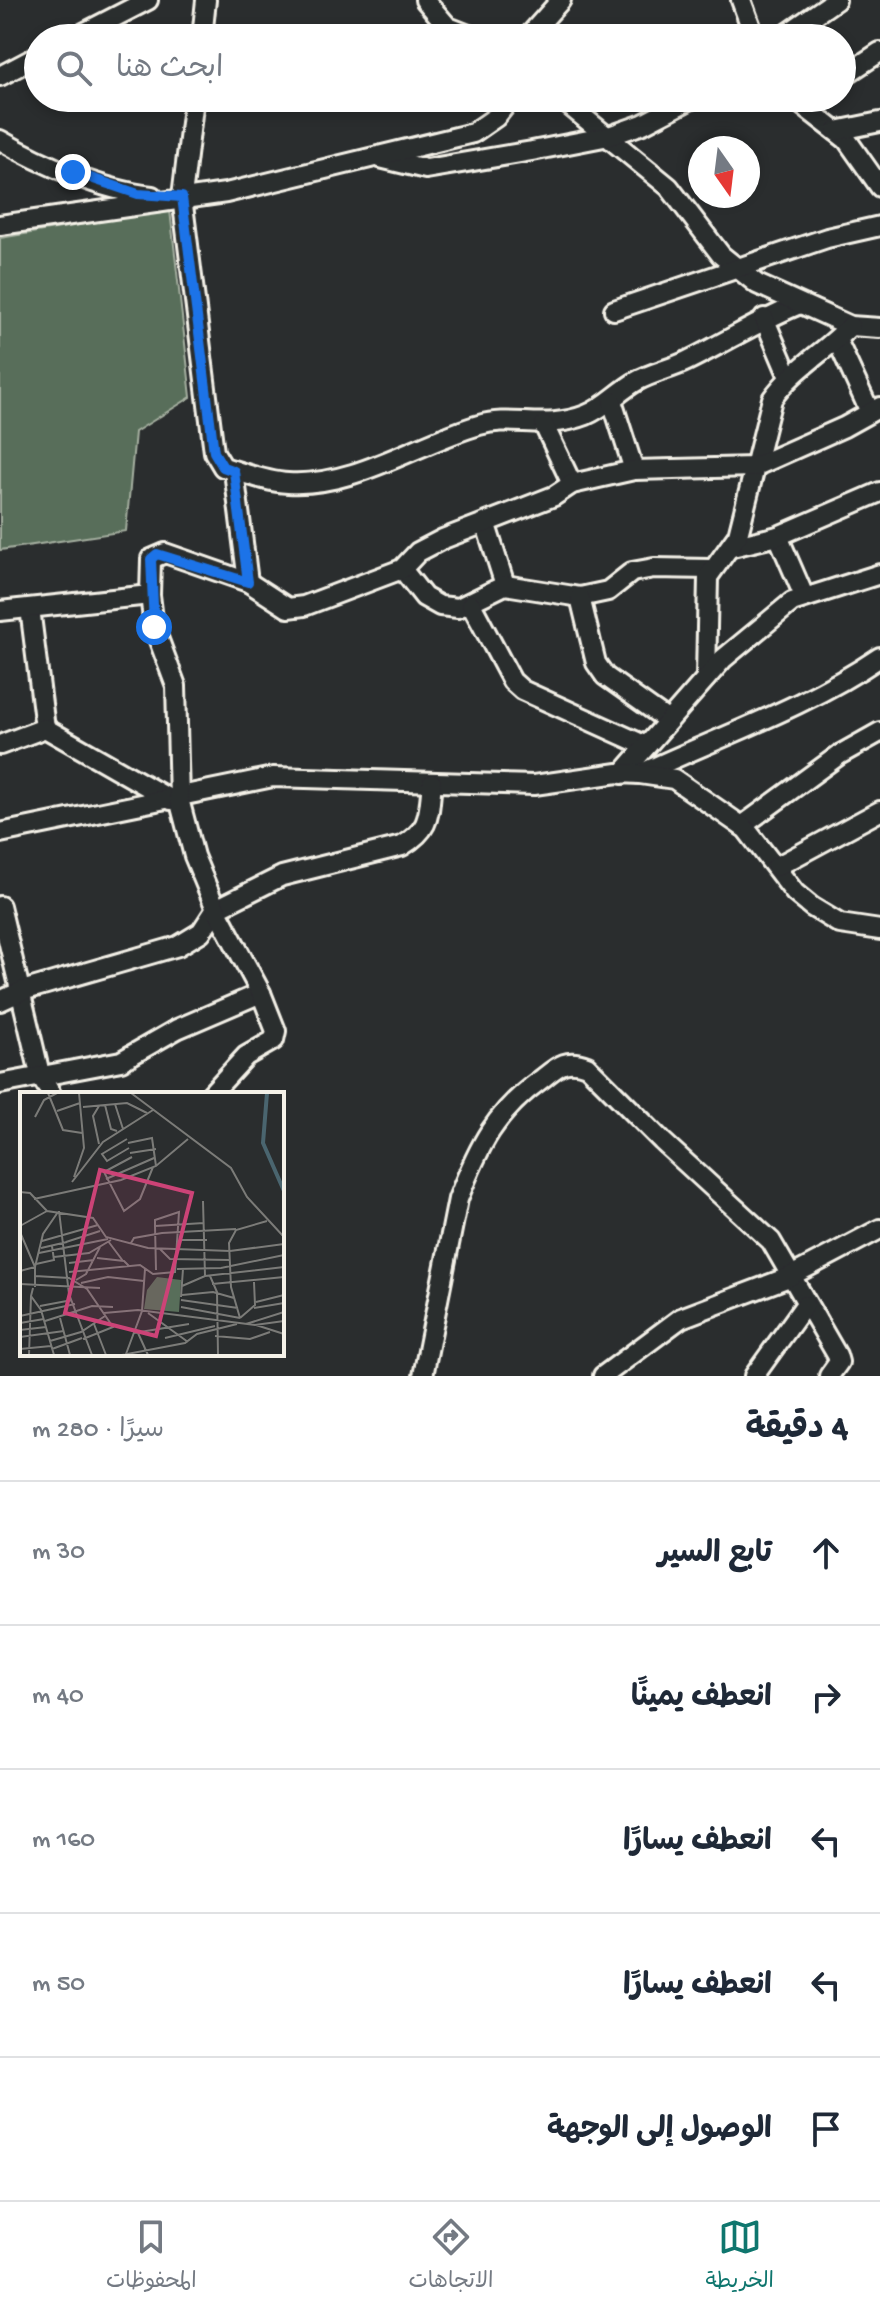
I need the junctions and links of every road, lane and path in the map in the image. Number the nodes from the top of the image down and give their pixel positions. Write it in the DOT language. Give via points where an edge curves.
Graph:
graph roads {
  1 [pos="148,0"];
  2 [pos="206,0"];
  3 [pos="425,0"];
  4 [pos="561,0"];
  5 [pos="741,0"];
  6 [pos="836,0"];
  7 [pos="101,24"];
  8 [pos="203,24"];
  9 [pos="445,24"];
  10 [pos="540,24"];
  11 [pos="750,24"];
  12 [pos="801,24"];
  13 [pos="880,52"];
  14 [pos="24,63"];
  15 [pos="856,68"];
  16 [pos="0,76"];
  17 [pos="192,112"];
  18 [pos="500,112"];
  19 [pos="578,112"];
  20 [pos="666,112"];
  21 [pos="816,112"];
  22 [pos="880,122"];
  23 [pos="836,131"];
  24 [pos="609,136"];
  25 [pos="0,140"];
  26 [pos="377,157"];
  27 [pos="880,187"];
  28 [pos="177,197"];
  29 [pos="0,225"];
  30 [pos="880,226"];
  31 [pos="735,267"];
  32 [pos="800,304"];
  33 [pos="614,310"];
  34 [pos="764,318"];
  35 [pos="850,326"];
  36 [pos="880,328"];
  37 [pos="837,340"];
  38 [pos="789,377"];
  39 [pos="612,401"];
  40 [pos="875,410"];
  41 [pos="544,425"];
  42 [pos="754,467"];
  43 [pos="634,470"];
  44 [pos="234,471"];
  45 [pos="572,484"];
  46 [pos="880,492"];
  47 [pos="486,525"];
  48 [pos="778,536"];
  49 [pos="732,547"];
  50 [pos="402,569"];
  51 [pos="710,569"];
  52 [pos="880,574"];
  53 [pos="248,582"];
  54 [pos="505,585"];
  55 [pos="150,595"];
  56 [pos="804,596"];
  57 [pos="580,597"];
  58 [pos="471,604"];
  59 [pos="30,608"];
  60 [pos="0,611"];
  61 [pos="880,657"];
  62 [pos="706,678"];
  63 [pos="667,720"];
  64 [pos="45,728"];
  65 [pos="880,732"];
  66 [pos="0,745"];
  67 [pos="646,746"];
  68 [pos="631,774"];
  69 [pos="432,783"];
  70 [pos="175,799"];
  71 [pos="880,811"];
  72 [pos="742,826"];
  73 [pos="0,833"];
  74 [pos="776,867"];
  75 [pos="216,909"];
  76 [pos="1,915"];
  77 [pos="880,930"];
  78 [pos="22,991"];
  79 [pos="261,993"];
  80 [pos="0,1001"];
  81 [pos="40,1074"];
  82 [pos="0,1084"];
  83 [pos="50,1092"];
  84 [pos="213,1092"];
  85 [pos="880,1229"];
  86 [pos="789,1277"];
  87 [pos="805,1305"];
  88 [pos="423,1376"];
  89 [pos="603,1376"];
  90 [pos="754,1376"];
  91 [pos="829,1376"];
  1 -- 7 [label="street"];
  2 -- 8 [label="street"];
  3 -- 9 [label="street"];
  4 -- 10 [label="street"];
  5 -- 11 [label="street"];
  6 -- 12 [label="street"];
  13 -- 15 [label="street"];
  14 -- 16 [label="street"];
  17 -- 28 [label="street"];
  18 -- 26 [label="street" via="473,133"];
  19 -- 24 [label="street"];
  20 -- 24 [label="street"];
  21 -- 23 [label="street"];
  22 -- 23 [label="street"];
  23 -- 27 [label="street" via="868,165"];
  24 -- 26 [label="street" via="426,169"];
  24 -- 31 [label="street" via="669,187 698,229"];
  25 -- 28 [label="street" via="99,182 138,194"];
  26 -- 28 [label="street" via="226,193"];
  28 -- 29 [label="street"];
  28 -- 44 [label="street" via="214,452 223,467"];
  30 -- 31 [label="street"];
  31 -- 32 [label="street"];
  31 -- 33 [label="street"];
  32 -- 34 [label="street"];
  32 -- 35 [label="street"];
  34 -- 38 [label="street"];
  34 -- 39 [label="street" via="731,340 634,383"];
  35 -- 36 [label="street"];
  35 -- 37 [label="street"];
  37 -- 38 [label="street"];
  37 -- 40 [label="street"];
  38 -- 42 [label="street" via="772,399"];
  39 -- 41 [label="street"];
  39 -- 43 [label="street"];
  40 -- 42 [label="street"];
  41 -- 44 [label="street" via="480,425 388,461 301,483"];
  41 -- 45 [label="street"];
  42 -- 43 [label="street"];
  42 -- 49 [label="street"];
  43 -- 45 [label="street"];
  44 -- 53 [label="street"];
  45 -- 47 [label="street"];
  46 -- 48 [label="street"];
  47 -- 50 [label="street" via="418,552"];
  47 -- 54 [label="street"];
  48 -- 49 [label="street"];
  48 -- 56 [label="street"];
  49 -- 51 [label="street"];
  50 -- 53 [label="street" via="288,608"];
  50 -- 58 [label="street" via="424,597 440,606"];
  51 -- 57 [label="street" via="632,572 608,591"];
  51 -- 62 [label="street"];
  52 -- 56 [label="street"];
  53 -- 55 [label="street" via="157,554 151,559"];
  54 -- 57 [label="street"];
  54 -- 58 [label="street"];
  55 -- 59 [label="street"];
  55 -- 70 [label="street" via="154,627 176,686"];
  56 -- 62 [label="street"];
  57 -- 63 [label="street" via="596,663 605,676"];
  58 -- 67 [label="street" via="512,681 522,690"];
  59 -- 60 [label="street"];
  59 -- 64 [label="street"];
  61 -- 68 [label="street" via="765,722"];
  62 -- 63 [label="street"];
  63 -- 67 [label="street"];
  64 -- 66 [label="street"];
  64 -- 70 [label="street"];
  65 -- 72 [label="street" via="839,755"];
  67 -- 68 [label="street"];
  68 -- 69 [label="street" via="534,785"];
  68 -- 72 [label="street" via="674,779"];
  69 -- 70 [label="street" via="273,777"];
  69 -- 75 [label="street" via="427,826 411,841 282,876"];
  70 -- 73 [label="street"];
  70 -- 75 [label="street"];
  71 -- 74 [label="street"];
  72 -- 74 [label="street"];
  74 -- 77 [label="street" via="795,893 840,924"];
  75 -- 78 [label="street" via="201,932 178,946"];
  75 -- 79 [label="street"];
  76 -- 78 [label="street"];
  78 -- 80 [label="street"];
  78 -- 81 [label="street"];
  79 -- 81 [label="street" via="177,1029 121,1061"];
  79 -- 84 [label="street" via="276,1031 274,1040 246,1056"];
  81 -- 82 [label="street"];
  81 -- 83 [label="street"];
  85 -- 86 [label="street"];
  86 -- 87 [label="street"];
  86 -- 88 [label="street" via="762,1231 587,1066 572,1060 512,1100 467,1176"];
  86 -- 89 [label="street" via="681,1318"];
  87 -- 90 [label="street"];
  87 -- 91 [label="street" via="839,1362"];
}
